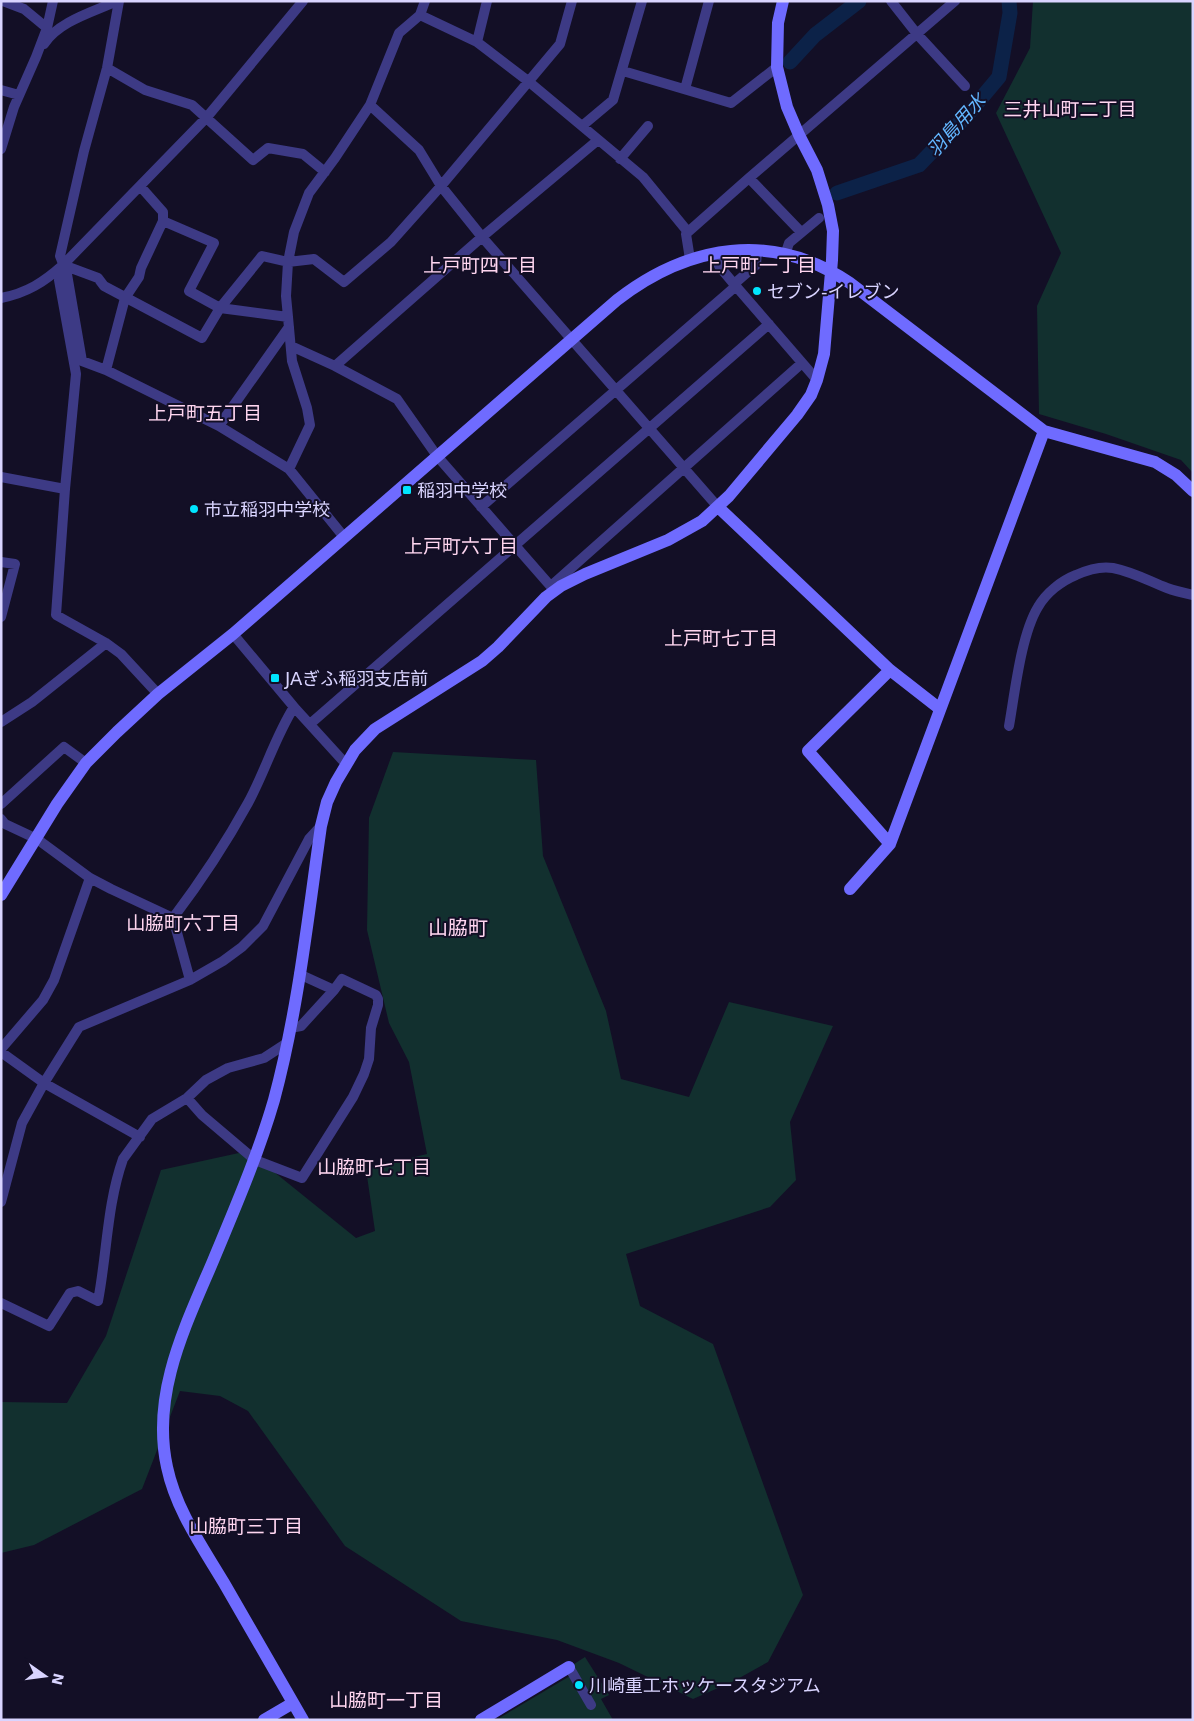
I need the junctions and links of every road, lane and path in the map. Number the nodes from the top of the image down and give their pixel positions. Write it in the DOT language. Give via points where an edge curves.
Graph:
graph roads {
  1 [pos="3,1"];
  2 [pos="53,1"];
  3 [pos="118,1"];
  4 [pos="303,1"];
  5 [pos="425,1"];
  6 [pos="487,1"];
  7 [pos="572,1"];
  8 [pos="642,1"];
  9 [pos="709,1"];
  10 [pos="783,1"];
  11 [pos="891,1"];
  12 [pos="955,1"];
  13 [pos="420,15"];
  14 [pos="47,28"];
  15 [pos="917,34"];
  16 [pos="477,42"];
  17 [pos="36,57"];
  18 [pos="777,67"];
  19 [pos="107,68"];
  20 [pos="623,71"];
  21 [pos="528,81"];
  22 [pos="965,86"];
  23 [pos="1,90"];
  24 [pos="685,90"];
  25 [pos="19,95"];
  26 [pos="370,105"];
  27 [pos="207,117"];
  28 [pos="582,126"];
  29 [pos="648,126"];
  30 [pos="799,136"];
  31 [pos="598,140"];
  32 [pos="1,149"];
  33 [pos="620,159"];
  34 [pos="325,172"];
  35 [pos="749,178"];
  36 [pos="140,186"];
  37 [pos="441,186"];
  38 [pos="819,218"];
  39 [pos="163,222"];
  40 [pos="688,232"];
  41 [pos="801,232"];
  42 [pos="482,237"];
  43 [pos="758,251"];
  44 [pos="716,253"];
  45 [pos="786,255"];
  46 [pos="690,259"];
  47 [pos="288,262"];
  48 [pos="63,265"];
  49 [pos="832,271"];
  50 [pos="735,285"];
  51 [pos="1,298"];
  52 [pos="125,298"];
  53 [pos="220,308"];
  54 [pos="288,322"];
  55 [pos="769,324"];
  56 [pos="571,340"];
  57 [pos="291,346"];
  58 [pos="802,363"];
  59 [pos="335,366"];
  60 [pos="106,370"];
  61 [pos="817,380"];
  62 [pos="616,390"];
  63 [pos="219,426"];
  64 [pos="650,429"];
  65 [pos="1044,432"];
  66 [pos="437,456"];
  67 [pos="683,468"];
  68 [pos="289,469"];
  69 [pos="1,477"];
  70 [pos="65,489"];
  71 [pos="1193,491"];
  72 [pos="482,506"];
  73 [pos="718,507"];
  74 [pos="344,537"];
  75 [pos="515,546"];
  76 [pos="1,562"];
  77 [pos="552,588"];
  78 [pos="1193,595"];
  79 [pos="1,616"];
  80 [pos="233,634"];
  81 [pos="106,643"];
  82 [pos="890,670"];
  83 [pos="158,694"];
  84 [pos="294,707"];
  85 [pos="940,709"];
  86 [pos="1,722"];
  87 [pos="310,724"];
  88 [pos="1009,726"];
  89 [pos="86,763"];
  90 [pos="346,764"];
  91 [pos="1,804"];
  92 [pos="1,819"];
  93 [pos="321,826"];
  94 [pos="37,839"];
  95 [pos="890,844"];
  96 [pos="90,878"];
  97 [pos="850,889"];
  98 [pos="1,896"];
  99 [pos="173,918"];
  100 [pos="299,974"];
  101 [pos="190,980"];
  102 [pos="334,990"];
  103 [pos="290,1028"];
  104 [pos="287,1043"];
  105 [pos="1,1050"];
  106 [pos="44,1083"];
  107 [pos="187,1098"];
  108 [pos="140,1137"];
  109 [pos="255,1160"];
  110 [pos="1,1202"];
  111 [pos="1,1303"];
  112 [pos="569,1667"];
  113 [pos="293,1702"];
  114 [pos="591,1705"];
  115 [pos="264,1720"];
  116 [pos="303,1720"];
  117 [pos="481,1720"];
  1 -- 14 [label="street" via="24,9"];
  2 -- 14 [label="street"];
  3 -- 17 [label="street" via="69,22 50,35"];
  3 -- 19 [label="street"];
  4 -- 27 [label="street"];
  5 -- 13 [label="street"];
  6 -- 16 [label="street"];
  7 -- 21 [label="street" via="560,44"];
  8 -- 20 [label="street"];
  9 -- 24 [label="street"];
  10 -- 18 [label="street" via="778,23"];
  11 -- 15 [label="street"];
  12 -- 15 [label="street"];
  13 -- 16 [label="street"];
  13 -- 26 [label="street" via="399,33"];
  14 -- 17 [label="street"];
  15 -- 22 [label="street"];
  15 -- 30 [label="street"];
  16 -- 21 [label="street"];
  17 -- 25 [label="street"];
  18 -- 24 [label="street" via="731,103"];
  18 -- 30 [label="street" via="787,107"];
  19 -- 27 [label="street" via="146,90 192,105"];
  19 -- 48 [label="street" via="60,256"];
  20 -- 24 [label="street"];
  20 -- 28 [label="street" via="614,100"];
  21 -- 28 [label="street"];
  21 -- 37 [label="street"];
  23 -- 25 [label="street"];
  25 -- 32 [label="street"];
  26 -- 34 [label="street"];
  26 -- 37 [label="street" via="418,150"];
  27 -- 34 [label="street" via="253,160 268,148 294,152 303,154"];
  27 -- 36 [label="street"];
  28 -- 31 [label="street"];
  29 -- 33 [label="street"];
  30 -- 35 [label="street"];
  30 -- 49 [label="street" via="817,170 828,205 833,231"];
  31 -- 33 [label="street"];
  31 -- 42 [label="street"];
  33 -- 40 [label="street" via="643,177"];
  34 -- 47 [label="street" via="309,193 294,232"];
  35 -- 40 [label="street"];
  35 -- 41 [label="street"];
  36 -- 39 [label="street" via="162,212"];
  36 -- 48 [label="street"];
  37 -- 42 [label="street"];
  37 -- 47 [label="street" via="391,242 344,282 314,259"];
  38 -- 41 [label="street"];
  39 -- 52 [label="street" via="139,277"];
  39 -- 53 [label="street" via="214,243 189,291"];
  40 -- 46 [label="street"];
  41 -- 45 [label="street" via="789,243"];
  42 -- 56 [label="street"];
  42 -- 59 [label="street"];
  43 -- 44 [label="street"];
  43 -- 45 [label="street"];
  43 -- 50 [label="street" via="756,265"];
  44 -- 46 [label="street"];
  44 -- 50 [label="street" via="720,266"];
  45 -- 49 [label="street"];
  46 -- 56 [label="street" via="643,281"];
  47 -- 53 [label="street" via="262,256"];
  47 -- 54 [label="street"];
  48 -- 51 [label="street" via="43,282"];
  48 -- 52 [label="street" via="98,278 104,286"];
  48 -- 60 [label="street" via="68,274 82,361"];
  48 -- 70 [label="street" via="59,280 76,374"];
  49 -- 61 [label="street" via="824,354"];
  49 -- 65 [label="street"];
  50 -- 55 [label="street"];
  50 -- 62 [label="street"];
  52 -- 53 [label="street" via="202,338"];
  52 -- 60 [label="street"];
  53 -- 54 [label="street"];
  54 -- 57 [label="street"];
  54 -- 63 [label="street"];
  55 -- 58 [label="street"];
  55 -- 64 [label="street"];
  56 -- 62 [label="street"];
  56 -- 66 [label="street"];
  57 -- 59 [label="street"];
  57 -- 68 [label="street" via="292,361 310,425"];
  58 -- 61 [label="street"];
  58 -- 67 [label="street"];
  59 -- 66 [label="street" via="397,399"];
  60 -- 63 [label="street"];
  61 -- 73 [label="street" via="797,414"];
  62 -- 64 [label="street"];
  62 -- 72 [label="street"];
  63 -- 68 [label="street"];
  64 -- 67 [label="street"];
  64 -- 75 [label="street"];
  65 -- 71 [label="street" via="1155,462"];
  65 -- 85 [label="street"];
  66 -- 72 [label="street"];
  66 -- 74 [label="street"];
  67 -- 73 [label="street"];
  67 -- 77 [label="street"];
  68 -- 74 [label="street"];
  69 -- 70 [label="street"];
  70 -- 81 [label="street" via="56,615"];
  72 -- 75 [label="street"];
  73 -- 77 [label="street" via="685,532"];
  73 -- 82 [label="street"];
  74 -- 80 [label="street"];
  75 -- 77 [label="street"];
  75 -- 87 [label="street"];
  76 -- 79 [label="street" via="15,564"];
  77 -- 90 [label="street" via="482,661 375,729"];
  78 -- 88 [label="street" via="1112,568 1082,572 1066,579 1050,592 1033,616"];
  80 -- 83 [label="street"];
  80 -- 84 [label="street"];
  81 -- 83 [label="street" via="121,654"];
  81 -- 86 [label="street" via="32,702"];
  82 -- 85 [label="street"];
  82 -- 95 [label="street" via="808,751"];
  83 -- 89 [label="street"];
  84 -- 87 [label="street"];
  84 -- 99 [label="street" via="281,727 248,803 212,863"];
  85 -- 95 [label="street"];
  87 -- 90 [label="street"];
  89 -- 91 [label="street" via="64,747"];
  89 -- 94 [label="street"];
  90 -- 93 [label="street" via="327,802"];
  92 -- 94 [label="street"];
  93 -- 100 [label="street"];
  93 -- 101 [label="street" via="309,839 264,926 223,961"];
  94 -- 96 [label="street"];
  94 -- 98 [label="street"];
  95 -- 97 [label="street"];
  96 -- 99 [label="street"];
  96 -- 105 [label="street" via="54,980 43,1000"];
  99 -- 101 [label="street"];
  100 -- 102 [label="street"];
  100 -- 103 [label="street"];
  101 -- 106 [label="street" via="79,1027"];
  102 -- 103 [label="street" via="301,1026"];
  102 -- 109 [label="street" via="342,979 376,995 378,999 364,1074 302,1178"];
  103 -- 104 [label="street"];
  104 -- 107 [label="street" via="264,1058 220,1072"];
  104 -- 109 [label="street"];
  105 -- 106 [label="street"];
  106 -- 108 [label="street"];
  106 -- 110 [label="street" via="22,1123"];
  107 -- 108 [label="street" via="152,1119"];
  107 -- 109 [label="street"];
  108 -- 111 [label="street" via="123,1159 113,1196 98,1300 78,1291 70,1293 49,1326"];
  109 -- 113 [label="street" via="172,1364 165,1392 163,1434 167,1468 180,1509"];
  112 -- 114 [label="street"];
  112 -- 117 [label="street"];
  113 -- 115 [label="street"];
  113 -- 116 [label="street"];
}
